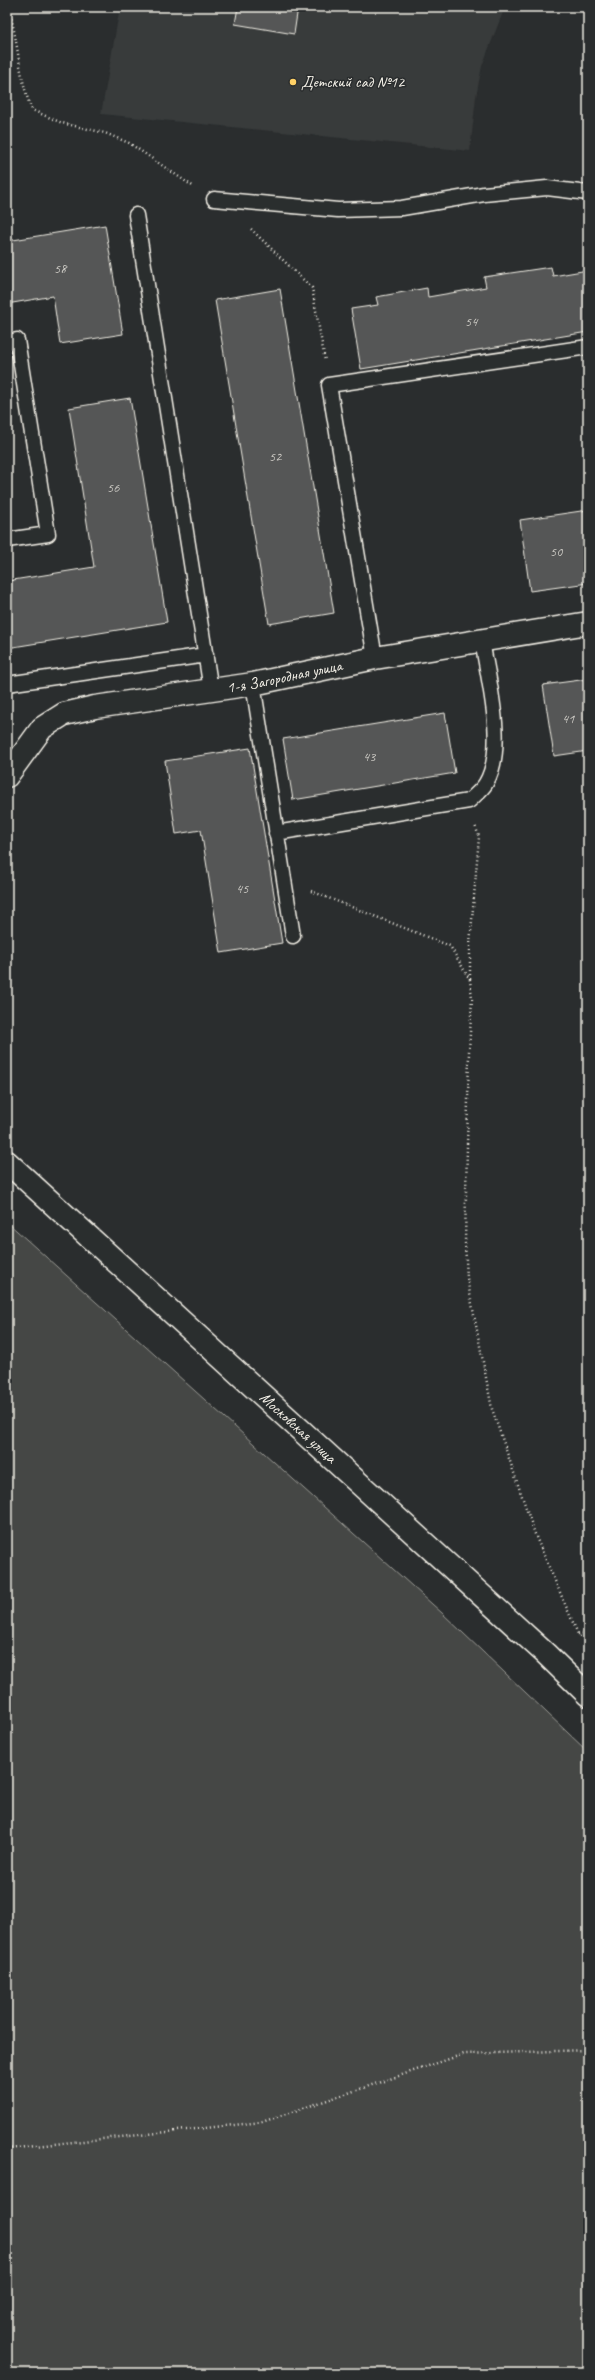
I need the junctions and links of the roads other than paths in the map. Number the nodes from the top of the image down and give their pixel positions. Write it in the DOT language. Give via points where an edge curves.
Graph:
graph roads {
  1 [pos="588,193"];
  2 [pos="214,199"];
  3 [pos="136,215"];
  4 [pos="7,342"];
  5 [pos="588,347"];
  6 [pos="7,540"];
  7 [pos="588,623"];
  8 [pos="482,640"];
  9 [pos="206,655"];
  10 [pos="375,658"];
  11 [pos="7,684"];
  12 [pos="253,684"];
  13 [pos="211,690"];
  14 [pos="7,776"];
  15 [pos="276,833"];
  16 [pos="293,936"];
  17 [pos="7,1162"];
  18 [pos="588,1695"];
  1 -- 2 [label="lane" via="547,188 484,194 402,208 338,210"];
  3 -- 9 [label="lane"];
  4 -- 6 [label="lane" via="18,340 48,534"];
  5 -- 10 [label="lane" via="329,385"];
  7 -- 8 [label="main road, 1-я Загородная улица"];
  8 -- 10 [label="main road, 1-я Загородная улица"];
  8 -- 15 [label="lane" via="494,722 494,758 486,783 469,801"];
  9 -- 11 [label="lane"];
  9 -- 13 [label="lane"];
  10 -- 12 [label="main road, 1-я Загородная улица"];
  12 -- 13 [label="main road, 1-я Загородная улица"];
  12 -- 15 [label="lane"];
  13 -- 14 [label="main road, 1-я Загородная улица" via="64,714 42,728"];
  15 -- 16 [label="lane"];
  17 -- 18 [label="main road, Московская улица"];
}
